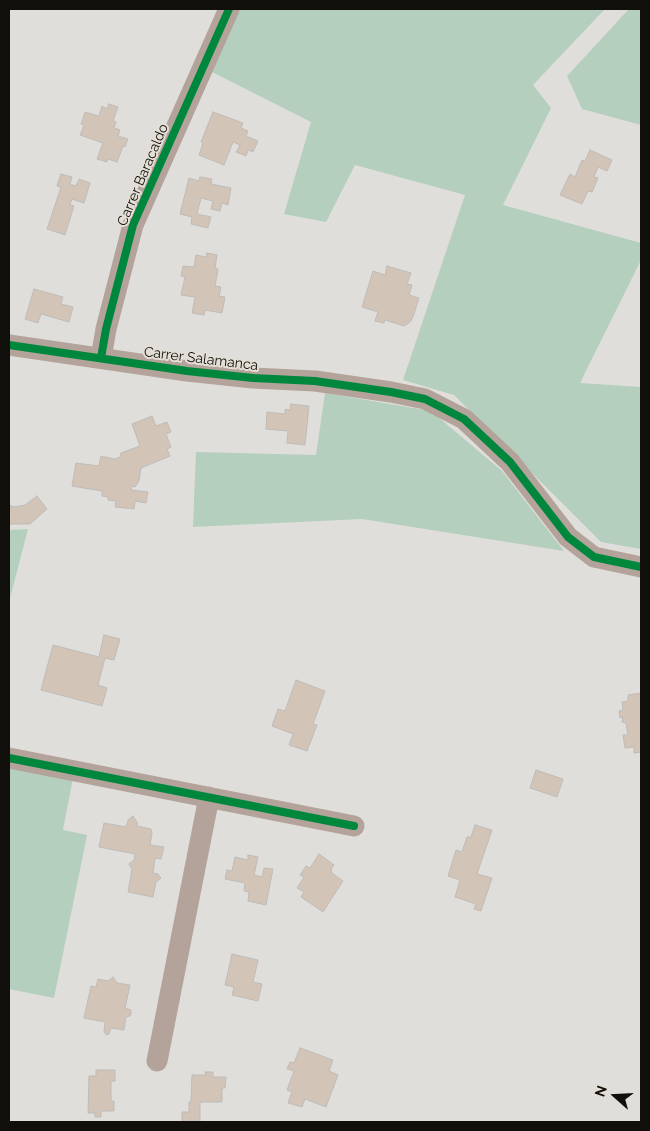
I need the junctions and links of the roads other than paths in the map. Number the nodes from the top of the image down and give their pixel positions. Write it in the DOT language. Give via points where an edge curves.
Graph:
graph roads {
  1 [pos="229,9"];
  2 [pos="9,345"];
  3 [pos="101,358"];
  4 [pos="641,567"];
  5 [pos="9,758"];
  6 [pos="209,798"];
  7 [pos="354,826"];
  8 [pos="157,1061"];
  1 -- 3 [label="street, Carrer Baracaldo" via="133,225"];
  2 -- 3 [label="street, Carrer Salamanca"];
  3 -- 4 [label="street, Carrer Salamanca" via="187,372 315,382 424,399 464,419 510,462 568,537 594,556"];
  5 -- 6 [label="street"];
  6 -- 7 [label="street"];
  6 -- 8 [label="street"];
}
